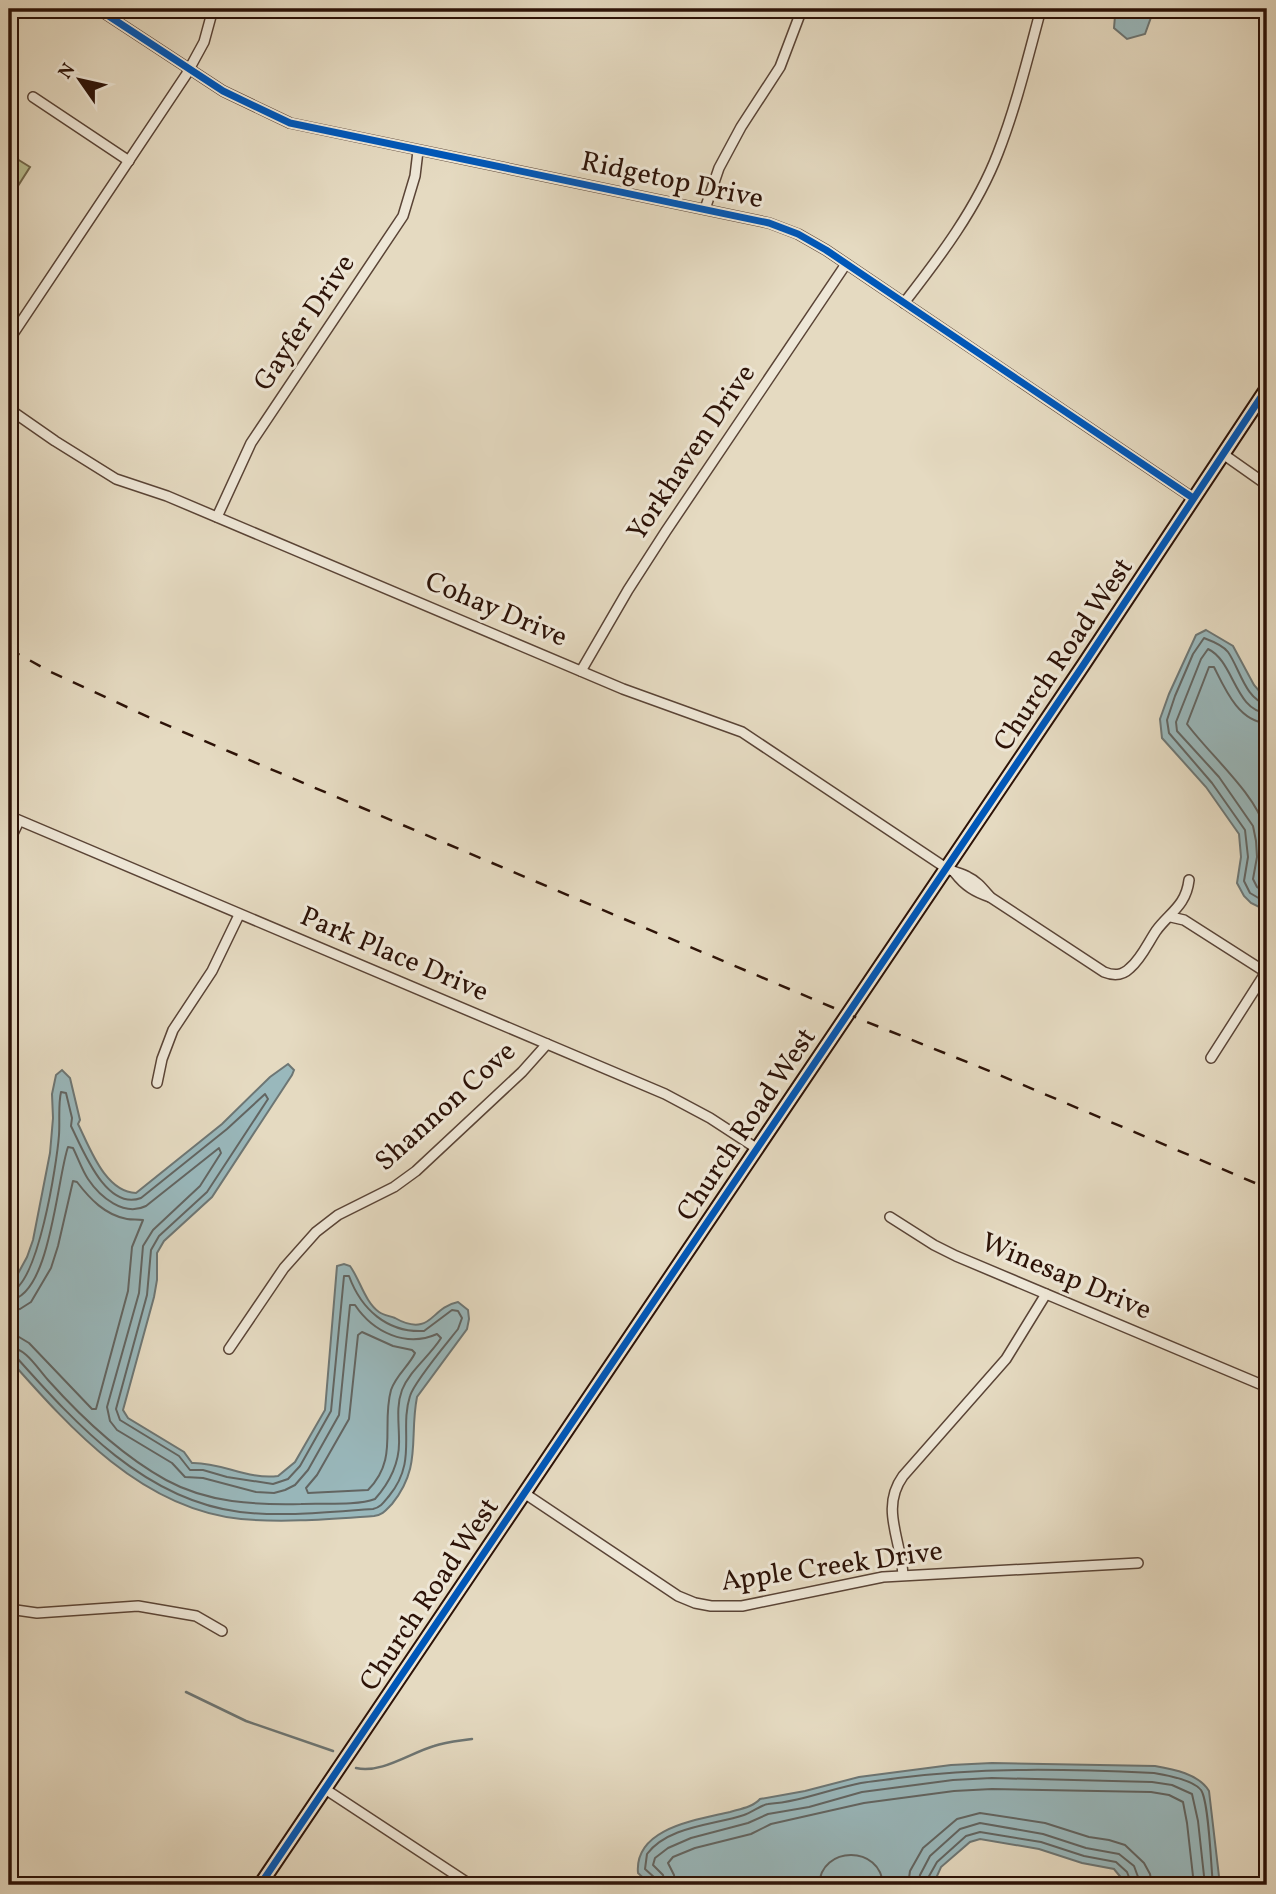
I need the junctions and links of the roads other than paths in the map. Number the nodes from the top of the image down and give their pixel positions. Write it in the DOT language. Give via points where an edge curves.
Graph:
graph roads {
  1 [pos="98,9"];
  2 [pos="213,9"];
  3 [pos="803,9"];
  4 [pos="1041,9"];
  5 [pos="189,69"];
  6 [pos="33,97"];
  7 [pos="418,151"];
  8 [pos="129,161"];
  9 [pos="705,209"];
  10 [pos="846,264"];
  11 [pos="904,303"];
  12 [pos="9,340"];
  13 [pos="1267,388"];
  14 [pos="9,409"];
  15 [pos="1223,454"];
  16 [pos="1267,485"];
  17 [pos="1193,498"];
  18 [pos="217,517"];
  19 [pos="581,671"];
  20 [pos="9,816"];
  21 [pos="19,821"];
  22 [pos="9,842"];
  23 [pos="951,871"];
  24 [pos="1188,880"];
  25 [pos="239,915"];
  26 [pos="1171,918"];
  27 [pos="1266,972"];
  28 [pos="547,1044"];
  29 [pos="1211,1058"];
  30 [pos="157,1083"];
  31 [pos="756,1148"];
  32 [pos="890,1217"];
  33 [pos="1046,1294"];
  34 [pos="229,1349"];
  35 [pos="1267,1387"];
  36 [pos="524,1493"];
  37 [pos="1138,1563"];
  38 [pos="902,1575"];
  39 [pos="9,1609"];
  40 [pos="222,1631"];
  41 [pos="324,1789"];
  42 [pos="260,1885"];
  43 [pos="471,1885"];
  1 -- 5 [label="street, Ridgetop Drive"];
  2 -- 5 [label="street" via="204,42"];
  3 -- 9 [label="street" via="780,67 719,168"];
  4 -- 11 [label="street" via="992,166 969,210"];
  5 -- 7 [label="street, Ridgetop Drive" via="290,123"];
  5 -- 8 [label="street"];
  6 -- 8 [label="street"];
  7 -- 9 [label="street, Ridgetop Drive"];
  7 -- 18 [label="street, Gayfer Drive" via="409,199 398,223 251,443"];
  8 -- 12 [label="street"];
  9 -- 10 [label="street, Ridgetop Drive" via="785,228"];
  10 -- 11 [label="street, Ridgetop Drive"];
  10 -- 19 [label="street, Yorkhaven Drive" via="654,551"];
  11 -- 17 [label="street, Ridgetop Drive"];
  13 -- 15 [label="street, Church Road West"];
  14 -- 18 [label="street, Cohay Drive" via="116,479"];
  15 -- 16 [label="street"];
  15 -- 17 [label="street, Church Road West"];
  17 -- 23 [label="street, Church Road West"];
  18 -- 19 [label="street, Cohay Drive"];
  19 -- 23 [label="street, Cohay Drive" via="752,737"];
  20 -- 21 [label="street, Park Place Drive"];
  21 -- 22 [label="street"];
  21 -- 25 [label="street, Park Place Drive"];
  23 -- 26 [label="street, Cohay Drive" via="967,876 990,897 1113,975 1130,968 1157,929"];
  23 -- 31 [label="street, Church Road West"];
  24 -- 26 [label="street"];
  25 -- 28 [label="street, Park Place Drive"];
  25 -- 30 [label="street" via="212,971 173,1030"];
  26 -- 27 [label="street" via="1184,920"];
  27 -- 29 [label="street"];
  28 -- 31 [label="street, Park Place Drive" via="664,1094"];
  28 -- 34 [label="street, Shannon Cove" via="416,1171 338,1215 316,1233 284,1268"];
  31 -- 36 [label="street, Church Road West"];
  32 -- 33 [label="street, Winesap Drive" via="941,1249"];
  33 -- 35 [label="street, Winesap Drive"];
  33 -- 38 [label="street" via="1006,1359 896,1487 891,1510"];
  36 -- 38 [label="street, Apple Creek Drive" via="667,1590 703,1605 753,1605"];
  36 -- 41 [label="street, Church Road West"];
  37 -- 38 [label="street, Apple Creek Drive"];
  39 -- 40 [label="street" via="37,1613 138,1606 196,1616"];
  41 -- 42 [label="street, Church Road West"];
  41 -- 43 [label="street"];
}
